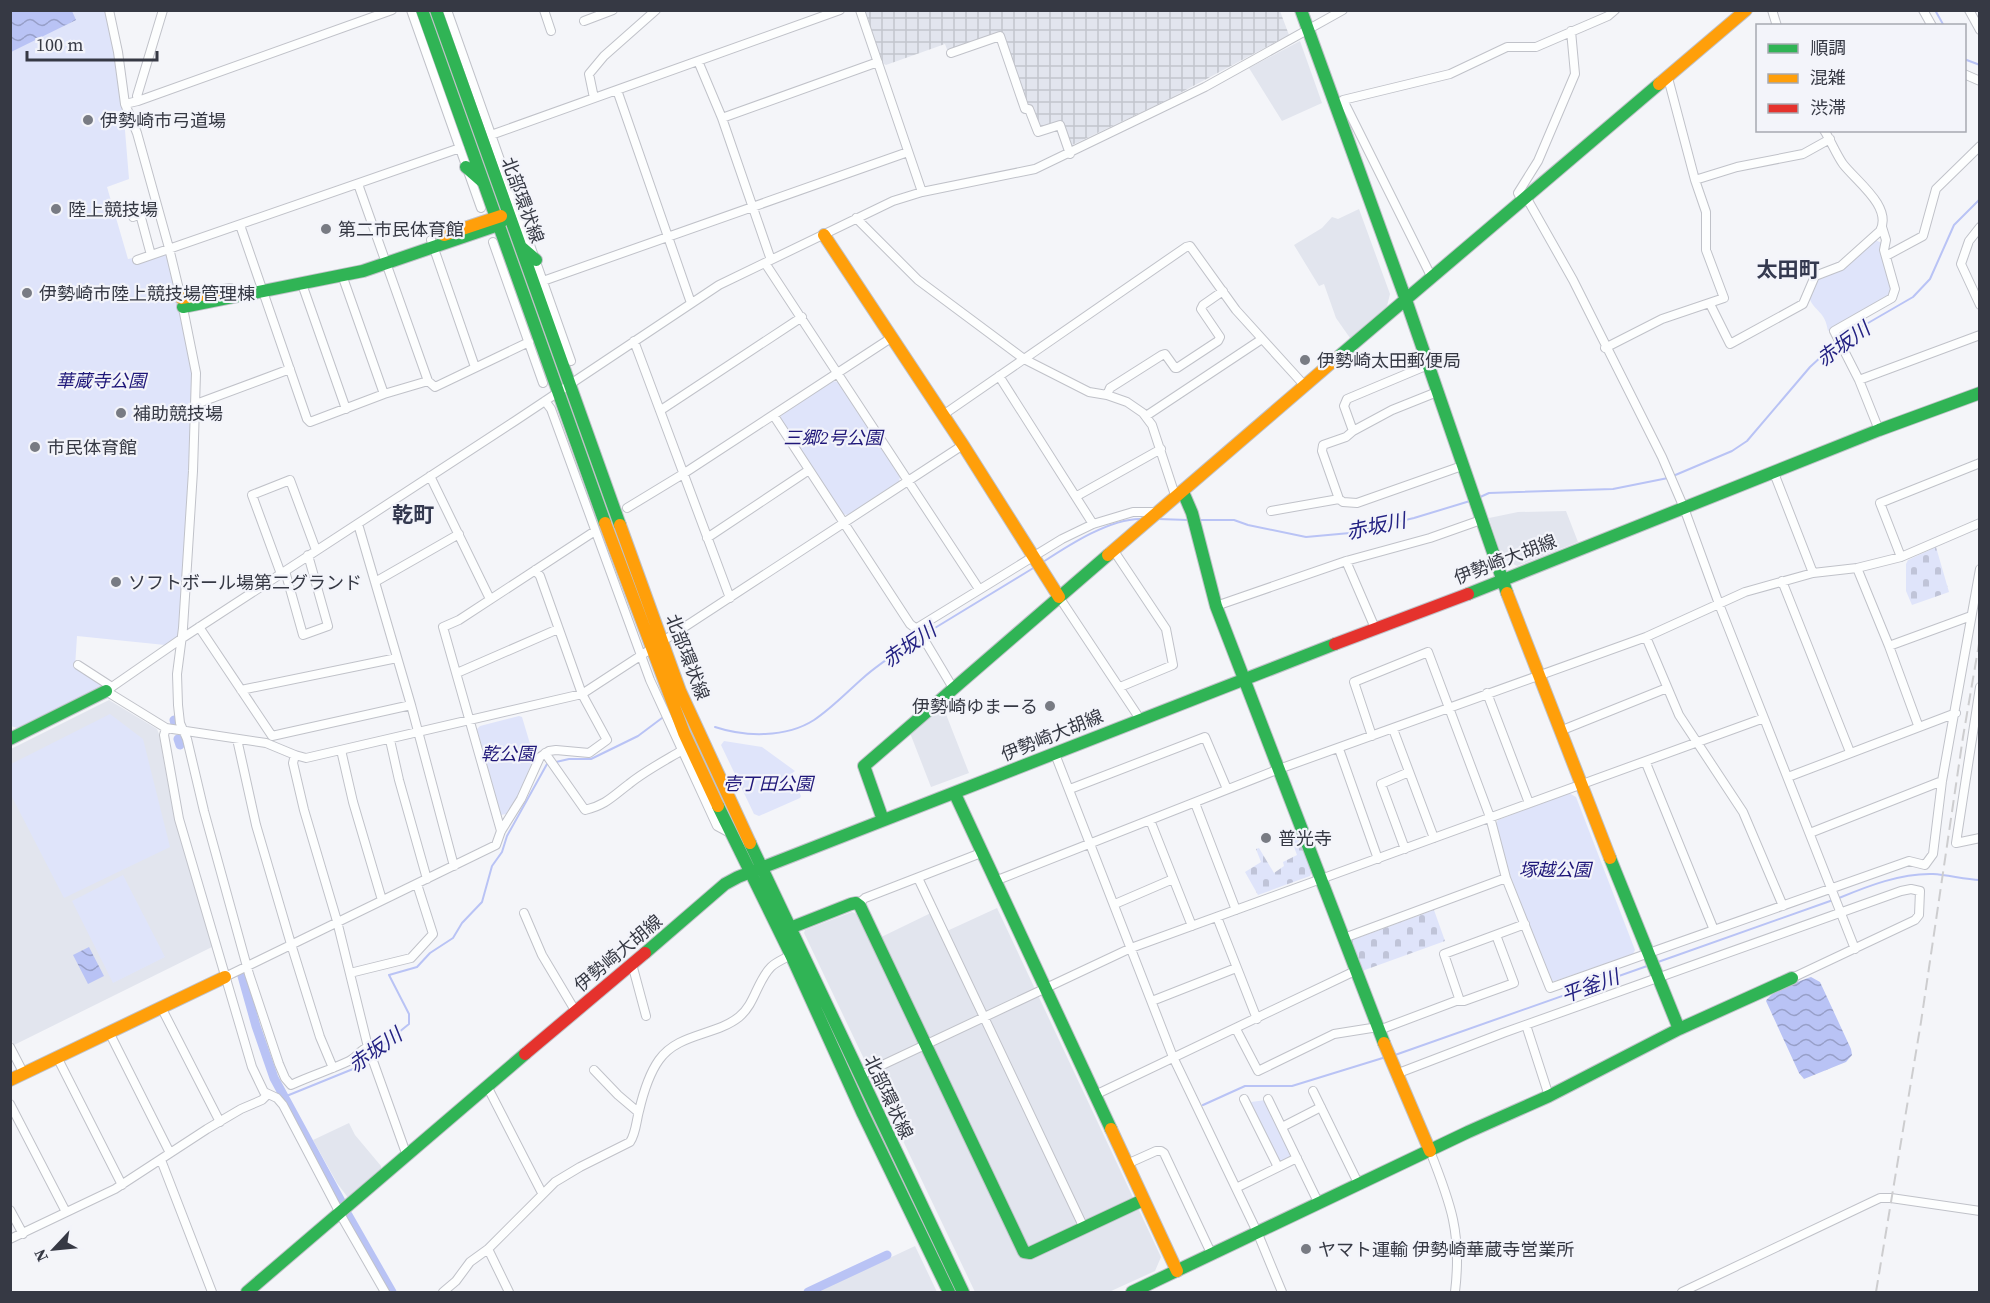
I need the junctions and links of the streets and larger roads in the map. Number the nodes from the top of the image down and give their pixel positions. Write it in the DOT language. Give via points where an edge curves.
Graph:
graph roads {
  1 [pos="109,10"];
  2 [pos="163,10"];
  3 [pos="392,10"];
  4 [pos="411,10"];
  5 [pos="422,10"];
  6 [pos="436,10"];
  7 [pos="445,10"];
  8 [pos="544,10"];
  9 [pos="613,10"];
  10 [pos="656,10"];
  11 [pos="840,10"];
  12 [pos="860,10"];
  13 [pos="1301,10"];
  14 [pos="1343,10"];
  15 [pos="1615,10"];
  16 [pos="1746,10"];
  17 [pos="1923,10"];
  18 [pos="1969,10"];
  19 [pos="584,21"];
  20 [pos="1931,24"];
  21 [pos="441,25"];
  22 [pos="1308,30"];
  23 [pos="1980,30"];
  24 [pos="550,31"];
  25 [pos="1571,31"];
  26 [pos="423,44"];
  27 [pos="437,53"];
  28 [pos="951,53"];
  29 [pos="453,57"];
  30 [pos="698,61"];
  31 [pos="878,62"];
  32 [pos="467,68"];
  33 [pos="1966,74"];
  34 [pos="1668,78"];
  35 [pos="447,80"];
  36 [pos="1980,81"];
  37 [pos="617,90"];
  38 [pos="441,97"];
  39 [pos="594,98"];
  40 [pos="138,101"];
  41 [pos="125,104"];
  42 [pos="722,118"];
  43 [pos="1825,132"];
  44 [pos="492,137"];
  45 [pos="1830,140"];
  46 [pos="1980,146"];
  47 [pos="459,148"];
  48 [pos="908,152"];
  49 [pos="1070,154"];
  50 [pos="488,155"];
  51 [pos="466,168"];
  52 [pos="1695,180"];
  53 [pos="483,183"];
  54 [pos="358,184"];
  55 [pos="922,192"];
  56 [pos="1524,199"];
  57 [pos="753,207"];
  58 [pos="481,208"];
  59 [pos="508,215"];
  60 [pos="133,217"];
  61 [pos="856,218"];
  62 [pos="496,221"];
  63 [pos="240,225"];
  64 [pos="1882,227"];
  65 [pos="1980,227"];
  66 [pos="824,235"];
  67 [pos="669,238"];
  68 [pos="493,242"];
  69 [pos="433,244"];
  70 [pos="520,246"];
  71 [pos="168,249"];
  72 [pos="508,254"];
  73 [pos="151,255"];
  74 [pos="1886,256"];
  75 [pos="137,260"];
  76 [pos="385,260"];
  77 [pos="536,260"];
  78 [pos="768,261"];
  79 [pos="342,275"];
  80 [pos="505,275"];
  81 [pos="1432,278"];
  82 [pos="302,284"];
  83 [pos="545,287"];
  84 [pos="263,288"];
  85 [pos="1223,291"];
  86 [pos="1406,300"];
  87 [pos="182,303"];
  88 [pos="692,303"];
  89 [pos="1710,304"];
  90 [pos="1980,305"];
  91 [pos="543,311"];
  92 [pos="802,317"];
  93 [pos="1980,335"];
  94 [pos="891,338"];
  95 [pos="1262,339"];
  96 [pos="634,341"];
  97 [pos="530,346"];
  98 [pos="1605,348"];
  99 [pos="1024,359"];
  100 [pos="571,361"];
  101 [pos="1428,365"];
  102 [pos="475,367"];
  103 [pos="549,368"];
  104 [pos="290,369"];
  105 [pos="838,373"];
  106 [pos="999,376"];
  107 [pos="1859,380"];
  108 [pos="428,381"];
  109 [pos="543,383"];
  110 [pos="569,384"];
  111 [pos="1305,386"];
  112 [pos="557,392"];
  113 [pos="1437,392"];
  114 [pos="1980,393"];
  115 [pos="384,394"];
  116 [pos="1107,395"];
  117 [pos="545,401"];
  118 [pos="196,404"];
  119 [pos="346,409"];
  120 [pos="661,410"];
  121 [pos="943,415"];
  122 [pos="774,416"];
  123 [pos="1146,416"];
  124 [pos="1353,430"];
  125 [pos="1879,430"];
  126 [pos="963,446"];
  127 [pos="1161,449"];
  128 [pos="1980,463"];
  129 [pos="1462,466"];
  130 [pos="809,470"];
  131 [pos="1774,473"];
  132 [pos="683,474"];
  133 [pos="430,476"];
  134 [pos="909,482"];
  135 [pos="1180,495"];
  136 [pos="1077,496"];
  137 [pos="1339,499"];
  138 [pos="627,508"];
  139 [pos="1684,508"];
  140 [pos="1271,511"];
  141 [pos="1160,512"];
  142 [pos="1481,520"];
  143 [pos="1980,523"];
  144 [pos="358,524"];
  145 [pos="844,524"];
  146 [pos="1093,524"];
  147 [pos="595,531"];
  148 [pos="459,534"];
  149 [pos="707,538"];
  150 [pos="1114,551"];
  151 [pos="312,553"];
  152 [pos="1900,557"];
  153 [pos="1035,558"];
  154 [pos="1346,561"];
  155 [pos="1857,568"];
  156 [pos="1980,568"];
  157 [pos="535,570"];
  158 [pos="283,572"];
  159 [pos="1813,573"];
  160 [pos="1502,581"];
  161 [pos="1782,581"];
  162 [pos="375,582"];
  163 [pos="979,589"];
  164 [pos="1059,597"];
  165 [pos="730,598"];
  166 [pos="490,599"];
  167 [pos="1719,604"];
  168 [pos="1216,606"];
  169 [pos="1971,616"];
  170 [pos="199,627"];
  171 [pos="917,628"];
  172 [pos="1374,628"];
  173 [pos="558,629"];
  174 [pos="1646,637"];
  175 [pos="181,639"];
  176 [pos="1889,646"];
  177 [pos="651,649"];
  178 [pos="397,658"];
  179 [pos="78,665"];
  180 [pos="457,674"];
  181 [pos="1539,675"];
  182 [pos="1245,680"];
  183 [pos="953,687"];
  184 [pos="1120,687"];
  185 [pos="1980,687"];
  186 [pos="1667,688"];
  187 [pos="109,689"];
  188 [pos="241,690"];
  189 [pos="1487,693"];
  190 [pos="582,694"];
  191 [pos="411,705"];
  192 [pos="1448,707"];
  193 [pos="1956,712"];
  194 [pos="1764,718"];
  195 [pos="1140,719"];
  196 [pos="471,721"];
  197 [pos="1918,726"];
  198 [pos="166,728"];
  199 [pos="1392,729"];
  200 [pos="1560,731"];
  201 [pos="183,732"];
  202 [pos="418,733"];
  203 [pos="1372,736"];
  204 [pos="11,738"];
  205 [pos="237,739"];
  206 [pos="390,740"];
  207 [pos="1699,743"];
  208 [pos="1339,749"];
  209 [pos="341,750"];
  210 [pos="681,751"];
  211 [pos="1850,752"];
  212 [pos="545,753"];
  213 [pos="1055,754"];
  214 [pos="295,755"];
  215 [pos="1646,763"];
  216 [pos="1279,769"];
  217 [pos="1409,772"];
  218 [pos="1788,777"];
  219 [pos="1942,781"];
  220 [pos="1581,786"];
  221 [pos="1070,789"];
  222 [pos="1227,789"];
  223 [pos="955,794"];
  224 [pos="1195,803"];
  225 [pos="1529,803"];
  226 [pos="1490,817"];
  227 [pos="883,820"];
  228 [pos="1150,820"];
  229 [pos="501,831"];
  230 [pos="731,833"];
  231 [pos="1810,833"];
  232 [pos="1434,838"];
  233 [pos="1980,838"];
  234 [pos="1090,843"];
  235 [pos="1406,849"];
  236 [pos="981,853"];
  237 [pos="1378,859"];
  238 [pos="454,866"];
  239 [pos="756,870"];
  240 [pos="918,878"];
  241 [pos="1506,878"];
  242 [pos="427,879"];
  243 [pos="1173,879"];
  244 [pos="1321,880"];
  245 [pos="995,881"];
  246 [pos="417,884"];
  247 [pos="1833,890"];
  248 [pos="382,900"];
  249 [pos="858,904"];
  250 [pos="1114,904"];
  251 [pos="1783,906"];
  252 [pos="1236,910"];
  253 [pos="1841,911"];
  254 [pos="524,913"];
  255 [pos="1217,917"];
  256 [pos="337,921"];
  257 [pos="1525,924"];
  258 [pos="1192,926"];
  259 [pos="790,928"];
  260 [pos="1714,930"];
  261 [pos="1496,935"];
  262 [pos="1344,938"];
  263 [pos="291,944"];
  264 [pos="1131,948"];
  265 [pos="1855,949"];
  266 [pos="791,955"];
  267 [pos="1650,955"];
  268 [pos="632,964"];
  269 [pos="247,967"];
  270 [pos="1236,968"];
  271 [pos="1357,970"];
  272 [pos="350,973"];
  273 [pos="1658,975"];
  274 [pos="225,976"];
  275 [pos="1792,978"];
  276 [pos="1045,989"];
  277 [pos="1152,1000"];
  278 [pos="1460,1001"];
  279 [pos="161,1007"];
  280 [pos="576,1012"];
  281 [pos="645,1016"];
  282 [pos="984,1017"];
  283 [pos="1257,1019"];
  284 [pos="1526,1025"];
  285 [pos="1236,1029"];
  286 [pos="1378,1029"];
  287 [pos="1679,1029"];
  288 [pos="109,1032"];
  289 [pos="926,1045"];
  290 [pos="10,1047"];
  291 [pos="368,1047"];
  292 [pos="57,1057"];
  293 [pos="1173,1057"];
  294 [pos="333,1068"];
  295 [pos="594,1070"];
  296 [pos="1395,1070"];
  297 [pos="24,1074"];
  298 [pos="859,1076"];
  299 [pos="10,1080"];
  300 [pos="488,1088"];
  301 [pos="1313,1090"];
  302 [pos="267,1095"];
  303 [pos="1095,1095"];
  304 [pos="1549,1096"];
  305 [pos="1244,1099"];
  306 [pos="1269,1099"];
  307 [pos="10,1104"];
  308 [pos="1321,1107"];
  309 [pos="638,1112"];
  310 [pos="220,1122"];
  311 [pos="1282,1127"];
  312 [pos="1430,1151"];
  313 [pos="170,1154"];
  314 [pos="407,1156"];
  315 [pos="1297,1158"];
  316 [pos="161,1160"];
  317 [pos="1127,1164"];
  318 [pos="1278,1167"];
  319 [pos="122,1185"];
  320 [pos="1359,1185"];
  321 [pos="1236,1188"];
  322 [pos="542,1193"];
  323 [pos="1143,1200"];
  324 [pos="1319,1204"];
  325 [pos="10,1209"];
  326 [pos="1980,1211"];
  327 [pos="66,1212"];
  328 [pos="340,1213"];
  329 [pos="1084,1228"];
  330 [pos="23,1234"];
  331 [pos="1257,1234"];
  332 [pos="10,1239"];
  333 [pos="488,1249"];
  334 [pos="1212,1255"];
  335 [pos="1177,1271"];
  336 [pos="1153,1288"];
  337 [pos="212,1293"];
  338 [pos="247,1293"];
  339 [pos="385,1293"];
  340 [pos="442,1293"];
  341 [pos="509,1293"];
  342 [pos="949,1293"];
  343 [pos="963,1293"];
  344 [pos="1132,1293"];
  345 [pos="1282,1293"];
  346 [pos="1455,1293"];
  347 [pos="1682,1293"];
  1 -- 41 [label="street"];
  2 -- 40 [label="street"];
  3 -- 40 [label="street"];
  4 -- 26 [label="street"];
  5 -- 27 [label="street, 北部環状線"];
  6 -- 21 [label="street, 北部環状線"];
  7 -- 21 [label="street"];
  7 -- 32 [label="street"];
  8 -- 24 [label="street"];
  9 -- 19 [label="street"];
  10 -- 39 [label="street" via="589,74"];
  11 -- 30 [label="street"];
  12 -- 31 [label="street"];
  13 -- 22 [label="street"];
  14 -- 22 [label="street"];
  15 -- 25 [label="street"];
  16 -- 34 [label="street"];
  17 -- 20 [label="street"];
  18 -- 23 [label="street"];
  21 -- 29 [label="street, 北部環状線"];
  22 -- 49 [label="street"];
  22 -- 86 [label="street"];
  25 -- 56 [label="street" via="1575,74 1538,161 1518,193"];
  25 -- 81 [label="street" via="1536,47 1498,50 1450,74 1343,100"];
  26 -- 27 [label="street"];
  26 -- 38 [label="street"];
  27 -- 35 [label="street, 北部環状線"];
  28 -- 49 [label="street" via="1000,36 1025,109 1029,108 1038,132 1060,125"];
  29 -- 32 [label="street"];
  29 -- 50 [label="street, 北部環状線"];
  30 -- 37 [label="street"];
  30 -- 42 [label="street"];
  31 -- 42 [label="street"];
  31 -- 48 [label="street"];
  32 -- 44 [label="street"];
  33 -- 36 [label="street"];
  34 -- 52 [label="street"];
  34 -- 56 [label="street"];
  35 -- 38 [label="street"];
  35 -- 53 [label="street, 北部環状線"];
  37 -- 39 [label="street"];
  37 -- 67 [label="street"];
  38 -- 47 [label="street"];
  39 -- 44 [label="street"];
  40 -- 41 [label="street"];
  41 -- 71 [label="street" via="137,133"];
  42 -- 57 [label="street"];
  43 -- 45 [label="street"];
  44 -- 50 [label="street"];
  44 -- 77 [label="street"];
  45 -- 52 [label="street" via="1803,154"];
  45 -- 64 [label="street" via="1843,163 1876,200"];
  46 -- 74 [label="street" via="1936,189 1923,236"];
  47 -- 51 [label="street"];
  47 -- 54 [label="street"];
  48 -- 55 [label="street"];
  48 -- 57 [label="street"];
  49 -- 55 [label="street" via="1035,169"];
  50 -- 59 [label="street, 北部環状線"];
  51 -- 53 [label="street"];
  51 -- 58 [label="street"];
  52 -- 89 [label="street" via="1706,212 1706,250 1724,298"];
  53 -- 62 [label="street, 北部環状線"];
  54 -- 63 [label="street"];
  54 -- 76 [label="street"];
  55 -- 61 [label="street"];
  56 -- 81 [label="street"];
  56 -- 98 [label="street" via="1572,280"];
  57 -- 67 [label="street"];
  57 -- 78 [label="street"];
  59 -- 62 [label="street"];
  59 -- 70 [label="street, 北部環状線"];
  60 -- 73 [label="street" via="140,214"];
  61 -- 66 [label="street"];
  61 -- 99 [label="street" via="918,280"];
  62 -- 69 [label="street"];
  62 -- 72 [label="street, 北部環状線"];
  63 -- 71 [label="street"];
  63 -- 84 [label="street"];
  64 -- 74 [label="street"];
  64 -- 89 [label="street" via="1841,267 1815,276 1803,304 1730,344"];
  65 -- 90 [label="street" via="1969,241 1961,264"];
  66 -- 78 [label="street"];
  66 -- 94 [label="street"];
  67 -- 83 [label="street"];
  67 -- 88 [label="street"];
  68 -- 80 [label="street"];
  69 -- 76 [label="street"];
  69 -- 102 [label="street"];
  70 -- 77 [label="street"];
  70 -- 91 [label="street, 北部環状線"];
  71 -- 73 [label="street"];
  71 -- 87 [label="street"];
  72 -- 80 [label="street"];
  72 -- 103 [label="street, 北部環状線"];
  73 -- 75 [label="street"];
  74 -- 107 [label="street" via="1895,289 1892,298 1835,332"];
  76 -- 79 [label="street"];
  76 -- 84 [label="street"];
  76 -- 108 [label="street"];
  77 -- 83 [label="street"];
  78 -- 88 [label="street"];
  78 -- 92 [label="street"];
  79 -- 82 [label="street"];
  79 -- 115 [label="street"];
  80 -- 97 [label="street"];
  81 -- 86 [label="street"];
  82 -- 84 [label="street"];
  82 -- 119 [label="street"];
  83 -- 91 [label="street"];
  83 -- 100 [label="street"];
  84 -- 87 [label="street"];
  84 -- 104 [label="street"];
  85 -- 95 [label="street"];
  85 -- 99 [label="street" via="1190,246 1186,247"];
  85 -- 116 [label="street" via="1201,309 1220,337 1218,341 1177,368 1162,355 1110,388"];
  86 -- 101 [label="street"];
  86 -- 111 [label="street"];
  87 -- 118 [label="street" via="196,373"];
  88 -- 96 [label="street"];
  89 -- 98 [label="street" via="1662,319"];
  91 -- 110 [label="street, 北部環状線"];
  92 -- 105 [label="street"];
  92 -- 120 [label="street"];
  93 -- 107 [label="street"];
  94 -- 105 [label="street"];
  94 -- 121 [label="street"];
  95 -- 111 [label="street"];
  95 -- 123 [label="street"];
  96 -- 110 [label="street"];
  96 -- 120 [label="street"];
  97 -- 102 [label="street"];
  97 -- 103 [label="street"];
  97 -- 109 [label="street"];
  98 -- 139 [label="street"];
  99 -- 106 [label="street"];
  99 -- 116 [label="street" via="1089,392"];
  101 -- 113 [label="street"];
  101 -- 124 [label="street" via="1347,399 1344,406"];
  102 -- 108 [label="street" via="435,387"];
  103 -- 112 [label="street, 北部環状線"];
  104 -- 118 [label="street"];
  104 -- 119 [label="street" via="310,422"];
  105 -- 122 [label="street"];
  105 -- 134 [label="street"];
  106 -- 121 [label="street"];
  106 -- 136 [label="street"];
  107 -- 125 [label="street"];
  108 -- 115 [label="street"];
  110 -- 112 [label="street"];
  110 -- 177 [label="street, 北部環状線"];
  111 -- 135 [label="street"];
  112 -- 117 [label="street"];
  112 -- 177 [label="street, 北部環状線"];
  113 -- 124 [label="street"];
  113 -- 129 [label="street"];
  114 -- 125 [label="street, 伊勢崎大胡線"];
  115 -- 119 [label="street"];
  116 -- 123 [label="street" via="1127,402"];
  117 -- 133 [label="street"];
  117 -- 147 [label="street"];
  118 -- 175 [label="street"];
  120 -- 132 [label="street"];
  121 -- 126 [label="street"];
  122 -- 130 [label="street"];
  122 -- 132 [label="street"];
  123 -- 127 [label="street"];
  124 -- 137 [label="street" via="1346,437 1323,445"];
  125 -- 131 [label="street, 伊勢崎大胡線"];
  126 -- 134 [label="street"];
  126 -- 153 [label="street"];
  127 -- 135 [label="street"];
  127 -- 136 [label="street"];
  128 -- 152 [label="street" via="1880,503"];
  129 -- 137 [label="street" via="1356,503"];
  129 -- 142 [label="street"];
  130 -- 145 [label="street"];
  130 -- 149 [label="street"];
  131 -- 139 [label="street, 伊勢崎大胡線"];
  131 -- 159 [label="street"];
  132 -- 138 [label="street"];
  132 -- 149 [label="street"];
  133 -- 144 [label="street"];
  133 -- 148 [label="street"];
  134 -- 145 [label="street"];
  134 -- 163 [label="street"];
  135 -- 141 [label="street"];
  135 -- 168 [label="street" via="1192,513"];
  136 -- 146 [label="street"];
  137 -- 140 [label="street"];
  139 -- 160 [label="street, 伊勢崎大胡線"];
  139 -- 167 [label="street"];
  141 -- 146 [label="street" via="1133,512"];
  141 -- 150 [label="street"];
  142 -- 154 [label="street"];
  142 -- 160 [label="street"];
  143 -- 152 [label="street"];
  144 -- 151 [label="street"];
  144 -- 162 [label="street"];
  145 -- 165 [label="street"];
  145 -- 171 [label="street" via="910,624"];
  146 -- 153 [label="street"];
  147 -- 157 [label="street"];
  147 -- 177 [label="street"];
  148 -- 162 [label="street"];
  148 -- 166 [label="street"];
  149 -- 165 [label="street"];
  150 -- 164 [label="street"];
  150 -- 184 [label="street" via="1166,629 1173,665"];
  151 -- 158 [label="street"];
  151 -- 158 [label="street" via="328,626 303,635"];
  151 -- 158 [label="street" via="290,480 252,495"];
  152 -- 155 [label="street"];
  153 -- 163 [label="street"];
  153 -- 164 [label="street"];
  154 -- 168 [label="street"];
  154 -- 172 [label="street"];
  155 -- 159 [label="street"];
  155 -- 176 [label="street"];
  156 -- 169 [label="street"];
  157 -- 166 [label="street"];
  157 -- 173 [label="street"];
  158 -- 170 [label="street"];
  159 -- 161 [label="street"];
  160 -- 172 [label="street, 伊勢崎大胡線"];
  160 -- 181 [label="street"];
  161 -- 167 [label="street"];
  161 -- 211 [label="street"];
  162 -- 178 [label="street"];
  163 -- 171 [label="street"];
  164 -- 183 [label="street"];
  164 -- 184 [label="street"];
  165 -- 177 [label="street"];
  166 -- 180 [label="street" via="443,627"];
  167 -- 174 [label="street"];
  167 -- 194 [label="street"];
  168 -- 182 [label="street"];
  169 -- 176 [label="street"];
  169 -- 193 [label="street"];
  170 -- 175 [label="street"];
  170 -- 188 [label="street"];
  171 -- 183 [label="street"];
  172 -- 182 [label="street, 伊勢崎大胡線"];
  173 -- 180 [label="street"];
  173 -- 190 [label="street"];
  174 -- 181 [label="street"];
  174 -- 186 [label="street"];
  175 -- 187 [label="street"];
  175 -- 201 [label="street" via="177,705"];
  176 -- 197 [label="street"];
  177 -- 190 [label="street"];
  177 -- 210 [label="street"];
  177 -- 230 [label="street, 北部環状線" via="684,733"];
  177 -- 239 [label="street, 北部環状線" via="704,746"];
  178 -- 188 [label="street"];
  178 -- 191 [label="street"];
  179 -- 187 [label="street"];
  180 -- 196 [label="street"];
  181 -- 189 [label="street"];
  181 -- 200 [label="street"];
  182 -- 195 [label="street, 伊勢崎大胡線"];
  182 -- 216 [label="street"];
  183 -- 227 [label="street" via="864,766"];
  184 -- 195 [label="street"];
  185 -- 233 [label="street" via="1956,843"];
  186 -- 200 [label="street"];
  186 -- 207 [label="street" via="1679,715"];
  187 -- 198 [label="street"];
  187 -- 204 [label="street"];
  188 -- 191 [label="street" via="272,736"];
  189 -- 192 [label="street"];
  189 -- 225 [label="street"];
  190 -- 196 [label="street"];
  190 -- 212 [label="street" via="608,740 589,753"];
  191 -- 202 [label="street"];
  192 -- 199 [label="street"];
  192 -- 203 [label="street" via="1428,652 1354,682"];
  192 -- 226 [label="street"];
  193 -- 197 [label="street"];
  193 -- 219 [label="street"];
  194 -- 207 [label="street"];
  194 -- 218 [label="street"];
  195 -- 213 [label="street, 伊勢崎大胡線"];
  196 -- 202 [label="street"];
  196 -- 229 [label="street"];
  197 -- 211 [label="street"];
  198 -- 201 [label="street"];
  198 -- 274 [label="street" via="179,819"];
  199 -- 203 [label="street"];
  199 -- 217 [label="street"];
  200 -- 220 [label="street"];
  201 -- 205 [label="street"];
  201 -- 269 [label="street"];
  202 -- 206 [label="street"];
  202 -- 238 [label="street"];
  203 -- 208 [label="street"];
  205 -- 214 [label="street" via="266,743"];
  205 -- 263 [label="street" via="256,825"];
  206 -- 209 [label="street"];
  206 -- 242 [label="street"];
  207 -- 215 [label="street"];
  207 -- 251 [label="street" via="1743,812"];
  208 -- 216 [label="street"];
  208 -- 237 [label="street"];
  209 -- 214 [label="street" via="313,757"];
  209 -- 248 [label="street"];
  210 -- 212 [label="street" via="615,797 585,810"];
  210 -- 230 [label="street" via="717,826"];
  211 -- 218 [label="street"];
  212 -- 229 [label="street"];
  213 -- 221 [label="street"];
  213 -- 223 [label="street, 伊勢崎大胡線"];
  214 -- 256 [label="street" via="293,763 304,810"];
  215 -- 220 [label="street"];
  215 -- 260 [label="street"];
  216 -- 222 [label="street"];
  216 -- 244 [label="street"];
  217 -- 232 [label="street"];
  217 -- 235 [label="street" via="1381,784"];
  218 -- 231 [label="street"];
  219 -- 231 [label="street"];
  219 -- 247 [label="street" via="1933,854 1924,865 1909,861"];
  220 -- 225 [label="street"];
  220 -- 267 [label="street"];
  221 -- 222 [label="street" via="1205,737"];
  221 -- 234 [label="street"];
  222 -- 224 [label="street"];
  223 -- 227 [label="street, 伊勢崎大胡線"];
  223 -- 236 [label="street"];
  224 -- 228 [label="street"];
  224 -- 252 [label="street"];
  225 -- 226 [label="street"];
  226 -- 232 [label="street"];
  226 -- 241 [label="street"];
  227 -- 239 [label="street, 伊勢崎大胡線"];
  228 -- 234 [label="street"];
  228 -- 243 [label="street"];
  229 -- 238 [label="street" via="496,845"];
  230 -- 239 [label="street, 北部環状線"];
  231 -- 247 [label="street"];
  232 -- 235 [label="street"];
  234 -- 245 [label="street"];
  234 -- 250 [label="street"];
  235 -- 237 [label="street"];
  236 -- 240 [label="street"];
  236 -- 245 [label="street"];
  237 -- 244 [label="street"];
  238 -- 242 [label="street"];
  239 -- 259 [label="street, 北部環状線"];
  239 -- 266 [label="street, 北部環状線"];
  239 -- 268 [label="street, 伊勢崎大胡線" via="725,884"];
  240 -- 249 [label="street"];
  240 -- 282 [label="street"];
  241 -- 257 [label="street"];
  241 -- 262 [label="street"];
  242 -- 246 [label="street"];
  243 -- 250 [label="street"];
  243 -- 258 [label="street"];
  244 -- 252 [label="street"];
  244 -- 262 [label="street"];
  245 -- 276 [label="street"];
  246 -- 248 [label="street"];
  246 -- 272 [label="street" via="433,934 411,958"];
  247 -- 251 [label="street"];
  247 -- 253 [label="street"];
  248 -- 256 [label="street"];
  249 -- 259 [label="street"];
  249 -- 289 [label="street"];
  250 -- 264 [label="street"];
  251 -- 260 [label="street"];
  252 -- 255 [label="street"];
  253 -- 265 [label="street"];
  253 -- 265 [label="street" via="1906,890 1920,891 1919,915 1915,920"];
  253 -- 273 [label="street"];
  254 -- 280 [label="street" via="542,955"];
  255 -- 258 [label="street"];
  255 -- 270 [label="street"];
  256 -- 263 [label="street"];
  256 -- 272 [label="street"];
  257 -- 261 [label="street"];
  257 -- 267 [label="street" via="1550,988"];
  258 -- 264 [label="street"];
  259 -- 298 [label="street, 北部環状線"];
  260 -- 267 [label="street"];
  261 -- 278 [label="street" via="1444,954"];
  261 -- 278 [label="street" via="1514,983"];
  262 -- 271 [label="street"];
  263 -- 269 [label="street"];
  263 -- 294 [label="street"];
  264 -- 276 [label="street"];
  264 -- 277 [label="street"];
  265 -- 275 [label="street"];
  266 -- 309 [label="street" via="767,971 741,1016 690,1037 662,1056"];
  266 -- 342 [label="street, 北部環状線"];
  267 -- 273 [label="street"];
  268 -- 280 [label="street, 伊勢崎大胡線"];
  268 -- 281 [label="street"];
  269 -- 274 [label="street"];
  269 -- 294 [label="street" via="288,1083"];
  270 -- 277 [label="street"];
  270 -- 283 [label="street"];
  271 -- 283 [label="street"];
  271 -- 286 [label="street"];
  272 -- 291 [label="street"];
  273 -- 284 [label="street"];
  273 -- 287 [label="street"];
  274 -- 279 [label="street"];
  274 -- 302 [label="street" via="252,1067"];
  275 -- 287 [label="street"];
  276 -- 282 [label="street"];
  276 -- 303 [label="street"];
  277 -- 293 [label="street"];
  278 -- 286 [label="street"];
  279 -- 288 [label="street"];
  279 -- 310 [label="street"];
  280 -- 300 [label="street, 伊勢崎大胡線"];
  282 -- 289 [label="street"];
  282 -- 329 [label="street"];
  283 -- 285 [label="street"];
  284 -- 296 [label="street"];
  284 -- 304 [label="street"];
  285 -- 286 [label="street" via="1258,1071 1334,1034"];
  285 -- 293 [label="street"];
  286 -- 296 [label="street"];
  287 -- 304 [label="street"];
  288 -- 292 [label="street"];
  288 -- 313 [label="street"];
  289 -- 298 [label="street"];
  289 -- 329 [label="street" via="1024,1252 1030,1253"];
  290 -- 297 [label="street"];
  291 -- 294 [label="street"];
  291 -- 314 [label="street"];
  292 -- 297 [label="street"];
  292 -- 319 [label="street"];
  293 -- 303 [label="street"];
  293 -- 321 [label="street"];
  295 -- 309 [label="street"];
  296 -- 312 [label="street"];
  297 -- 299 [label="street"];
  298 -- 343 [label="street, 北部環状線"];
  300 -- 314 [label="street, 伊勢崎大胡線"];
  300 -- 322 [label="street"];
  301 -- 308 [label="street"];
  302 -- 310 [label="street"];
  302 -- 328 [label="street" via="283,1105"];
  303 -- 317 [label="street"];
  304 -- 312 [label="street"];
  305 -- 318 [label="street"];
  306 -- 311 [label="street"];
  307 -- 327 [label="street"];
  308 -- 311 [label="street"];
  308 -- 320 [label="street"];
  309 -- 322 [label="street" via="630,1142 567,1174"];
  310 -- 313 [label="street"];
  311 -- 315 [label="street"];
  312 -- 320 [label="street"];
  312 -- 346 [label="street" via="1454,1220"];
  313 -- 316 [label="street"];
  314 -- 328 [label="street, 伊勢崎大胡線"];
  315 -- 318 [label="street"];
  315 -- 324 [label="street"];
  316 -- 319 [label="street"];
  316 -- 337 [label="street"];
  317 -- 323 [label="street"];
  317 -- 334 [label="street" via="1156,1151 1164,1153"];
  318 -- 321 [label="street"];
  319 -- 327 [label="street"];
  320 -- 324 [label="street"];
  321 -- 331 [label="street"];
  322 -- 333 [label="street"];
  323 -- 329 [label="street"];
  323 -- 335 [label="street"];
  324 -- 331 [label="street"];
  325 -- 330 [label="street"];
  326 -- 347 [label="street" via="1880,1198"];
  327 -- 330 [label="street"];
  328 -- 338 [label="street, 伊勢崎大胡線"];
  328 -- 339 [label="street"];
  330 -- 332 [label="street"];
  331 -- 334 [label="street"];
  331 -- 345 [label="street"];
  333 -- 340 [label="street" via="470,1262"];
  333 -- 341 [label="street"];
  334 -- 335 [label="street"];
  335 -- 336 [label="street"];
  336 -- 344 [label="street"];
}
